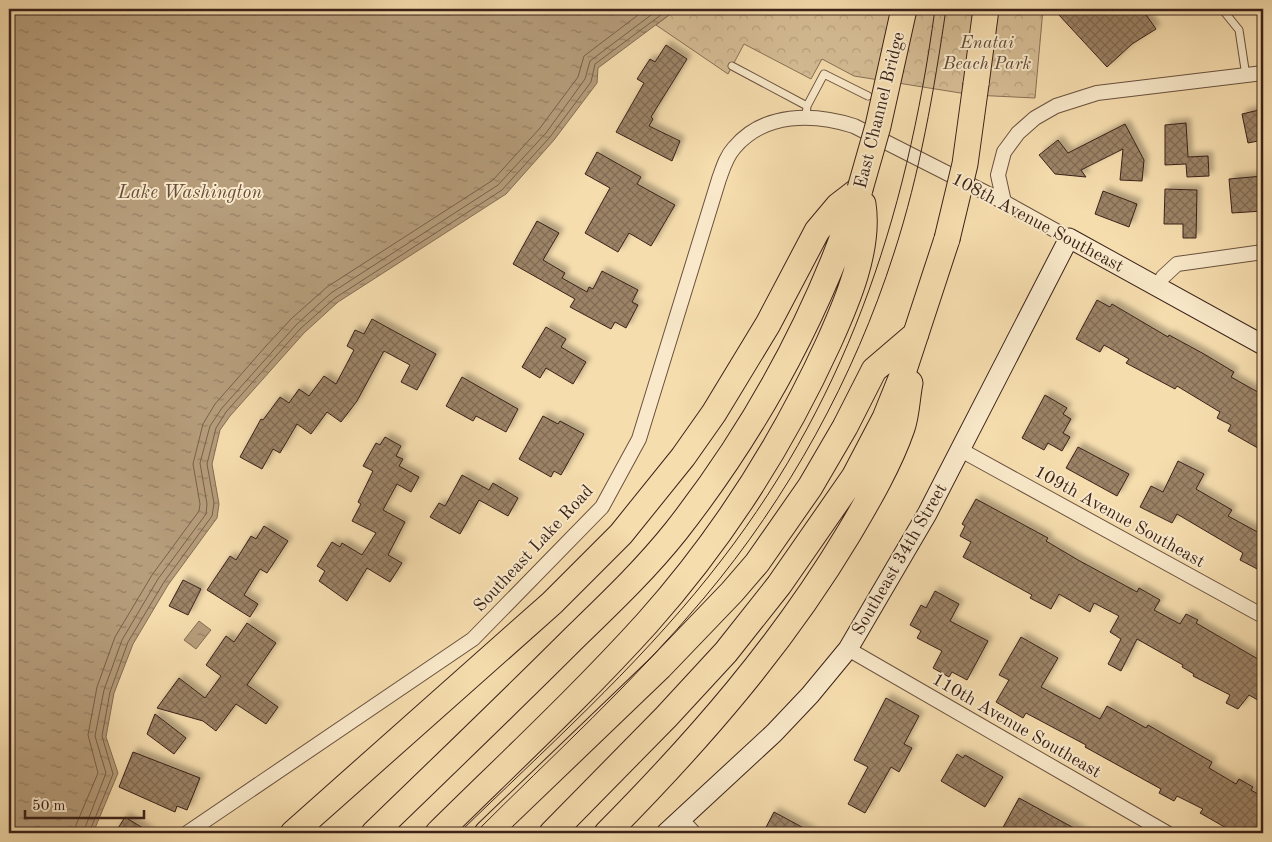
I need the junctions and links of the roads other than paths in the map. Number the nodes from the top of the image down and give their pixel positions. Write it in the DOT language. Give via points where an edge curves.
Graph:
graph roads {
  1 [pos="904,9"];
  2 [pos="986,9"];
  3 [pos="1222,9"];
  4 [pos="732,66"];
  5 [pos="1263,73"];
  6 [pos="1246,76"];
  7 [pos="868,96"];
  8 [pos="807,111"];
  9 [pos="1004,202"];
  10 [pos="854,205"];
  11 [pos="1069,238"];
  12 [pos="1263,252"];
  13 [pos="1158,287"];
  14 [pos="918,332"];
  15 [pos="1263,345"];
  16 [pos="960,450"];
  17 [pos="1263,616"];
  18 [pos="848,649"];
  19 [pos="517,696"];
  20 [pos="688,827"];
  21 [pos="187,833"];
  22 [pos="293,833"];
  23 [pos="374,833"];
  24 [pos="396,833"];
  25 [pos="438,833"];
  26 [pos="487,833"];
  27 [pos="552,833"];
  28 [pos="607,833"];
  29 [pos="666,833"];
  30 [pos="1167,833"];
  1 -- 10 [label="highway, East Channel Bridge, bridge" via="878,126"];
  2 -- 14 [label="highway, bridge" via="965,164 947,239"];
  3 -- 6 [label="lane" via="1239,30"];
  4 -- 8 [label="lane"];
  5 -- 6 [label="street"];
  6 -- 9 [label="street" via="1097,93 1056,106 1018,133 1004,152 998,175"];
  7 -- 8 [label="lane" via="824,74"];
  8 -- 9 [label="street, 108th Avenue Southeast" via="854,126"];
  8 -- 21 [label="street, Southeast Lake Road" via="762,127 744,138 726,160 639,439 602,507 473,638"];
  9 -- 11 [label="street, 108th Avenue Southeast"];
  10 -- 19 [label="highway" via="811,315 747,431 711,484 639,573"];
  10 -- 22 [label="highway" via="817,230 768,324 714,413 621,534 552,603"];
  10 -- 25 [label="highway" via="858,267 836,327 795,409 752,482 701,557 647,622"];
  11 -- 13 [label="street, 108th Avenue Southeast"];
  11 -- 16 [label="street, Southeast 34th Street"];
  12 -- 13 [label="street" via="1177,264"];
  13 -- 15 [label="street, 108th Avenue Southeast"];
  14 -- 26 [label="highway" via="874,370 810,487 757,563 660,667"];
  14 -- 27 [label="highway" via="885,418 854,477 779,585 706,674"];
  14 -- 28 [label="highway" via="903,427 869,500 815,589 771,650 715,718"];
  16 -- 17 [label="street, 109th Avenue Southeast"];
  16 -- 18 [label="street, Southeast 34th Street" via="927,514"];
  18 -- 20 [label="street, Southeast 34th Street" via="810,696"];
  18 -- 30 [label="street, 110th Avenue Southeast"];
  19 -- 23 [label="highway"];
  19 -- 24 [label="highway"];
  20 -- 29 [label="street, Southeast 34th Street"];
}
